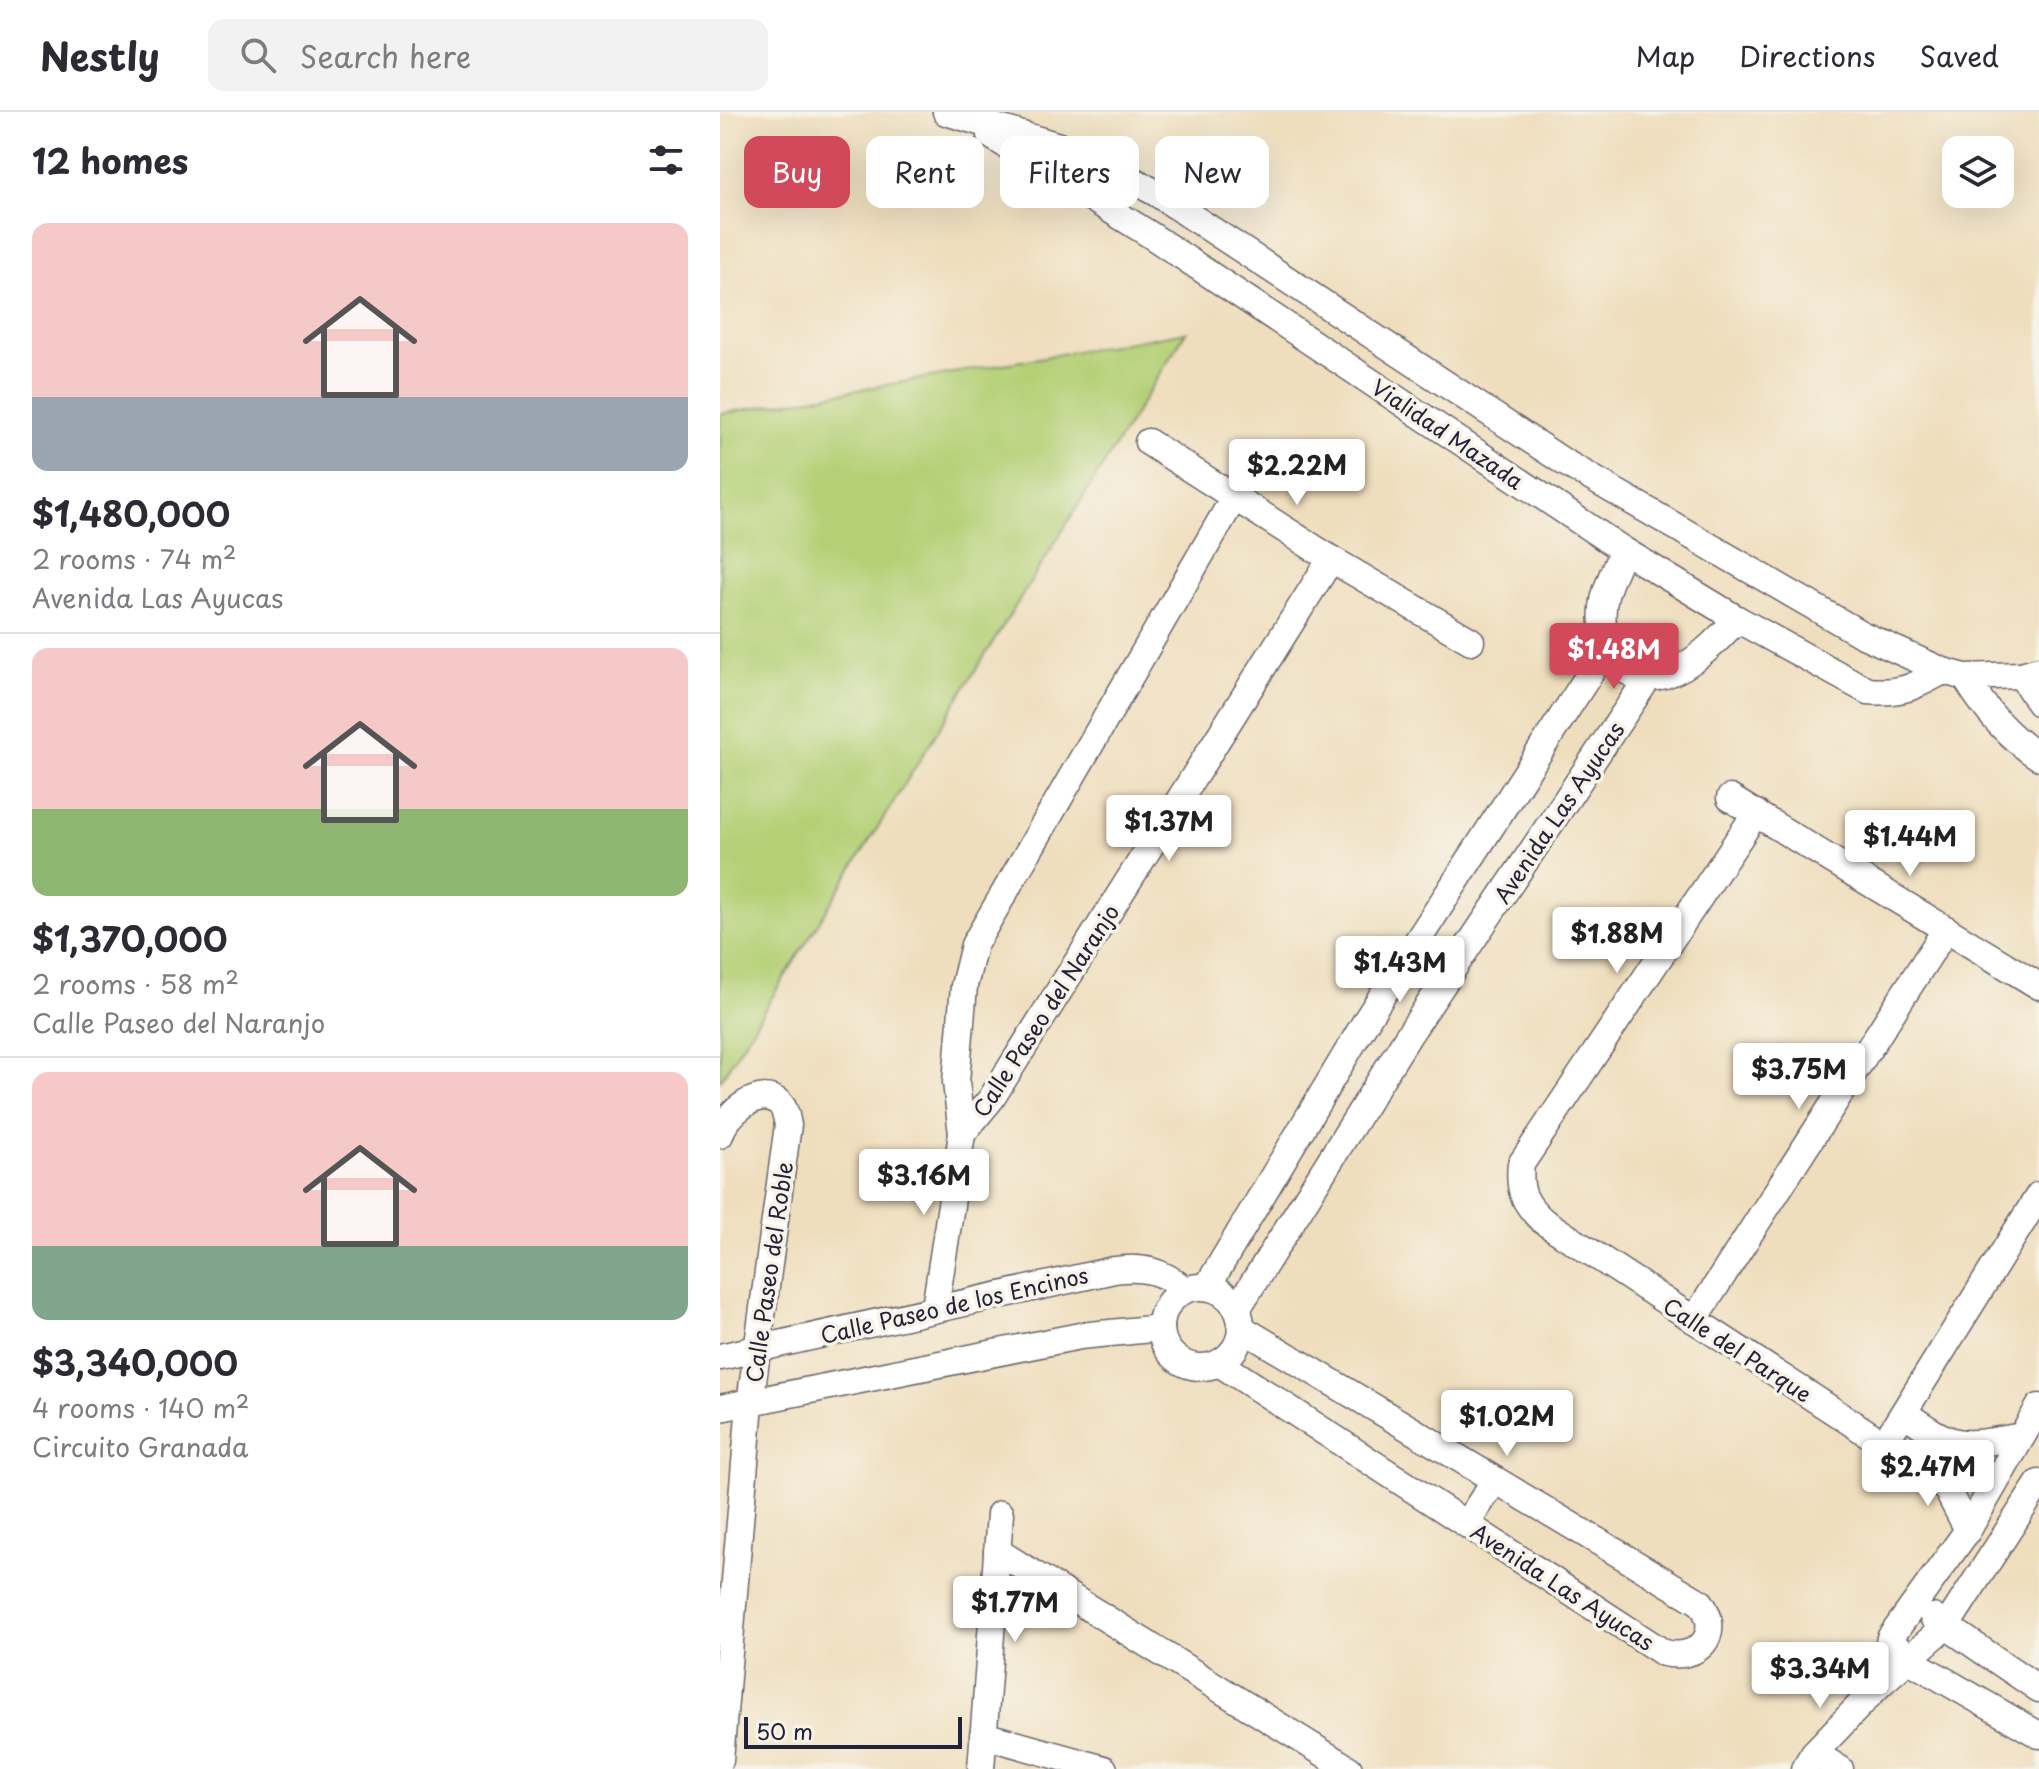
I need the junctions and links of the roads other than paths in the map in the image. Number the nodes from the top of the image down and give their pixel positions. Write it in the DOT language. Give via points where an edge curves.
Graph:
graph roads {
  1 [pos="957,115"];
  2 [pos="1148,442"];
  3 [pos="1235,496"];
  4 [pos="1623,550"];
  5 [pos="1331,559"];
  6 [pos="1737,619"];
  7 [pos="1471,641"];
  8 [pos="1607,647"];
  9 [pos="2030,672"];
  10 [pos="1954,674"];
  11 [pos="1648,678"];
  12 [pos="2039,703"];
  13 [pos="2039,757"];
  14 [pos="1730,798"];
  15 [pos="1756,813"];
  16 [pos="1946,929"];
  17 [pos="2039,986"];
  18 [pos="1369,1016"];
  19 [pos="1408,1036"];
  20 [pos="962,1134"];
  21 [pos="720,1135"];
  22 [pos="2039,1195"];
  23 [pos="1196,1288"];
  24 [pos="935,1308"];
  25 [pos="1239,1319"];
  26 [pos="1694,1320"];
  27 [pos="1161,1328"];
  28 [pos="759,1348"];
  29 [pos="720,1357"];
  30 [pos="1219,1363"];
  31 [pos="750,1403"];
  32 [pos="2039,1407"];
  33 [pos="720,1408"];
  34 [pos="1904,1413"];
  35 [pos="2022,1436"];
  36 [pos="1884,1444"];
  37 [pos="1495,1480"];
  38 [pos="2039,1483"];
  39 [pos="1000,1514"];
  40 [pos="1467,1523"];
  41 [pos="1968,1530"];
  42 [pos="997,1551"];
  43 [pos="1915,1607"];
  44 [pos="1947,1625"];
  45 [pos="1890,1638"];
  46 [pos="1909,1660"];
  47 [pos="1879,1685"];
  48 [pos="2039,1689"];
  49 [pos="983,1735"];
  50 [pos="2039,1735"];
  51 [pos="720,1760"];
  52 [pos="1809,1761"];
  53 [pos="981,1769"];
  54 [pos="1104,1769"];
  55 [pos="1349,1769"];
  56 [pos="1840,1769"];
  1 -- 4 [label="street, Vialidad Mazada" via="1149,234"];
  1 -- 10 [label="street" via="1062,147 1156,193 1564,462 1861,634"];
  2 -- 3 [label="street"];
  3 -- 5 [label="street"];
  3 -- 20 [label="street, Calle Paseo del Naranjo" via="974,945 964,986 956,1082"];
  4 -- 6 [label="street, Vialidad Mazada"];
  4 -- 8 [label="street" via="1605,596"];
  5 -- 7 [label="street"];
  5 -- 20 [label="street, Calle Paseo del Naranjo" via="991,1099"];
  6 -- 10 [label="street, Vialidad Mazada" via="1868,691 1890,693"];
  6 -- 11 [label="street" via="1692,660"];
  8 -- 11 [label="street" via="1616,663"];
  8 -- 18 [label="street, Avenida Las Ayucas"];
  9 -- 10 [label="street"];
  9 -- 12 [label="street"];
  10 -- 13 [label="street" via="2016,742"];
  11 -- 19 [label="street, Avenida Las Ayucas"];
  14 -- 15 [label="street"];
  15 -- 16 [label="street"];
  15 -- 26 [label="street, Calle del Parque" via="1521,1164 1521,1195 1543,1221"];
  16 -- 17 [label="street"];
  16 -- 26 [label="street"];
  18 -- 19 [label="street"];
  18 -- 23 [label="street, Avenida Las Ayucas"];
  19 -- 25 [label="street, Avenida Las Ayucas"];
  20 -- 24 [label="street, Calle Paseo del Naranjo"];
  21 -- 28 [label="street, Calle Paseo del Roble" via="733,1113 747,1103 766,1097 785,1110 788,1125"];
  22 -- 34 [label="street"];
  23 -- 24 [label="street, Calle Paseo de los Encinos" via="1135,1267"];
  23 -- 25 [label="street" via="1220,1291"];
  23 -- 27 [label="street" via="1166,1306"];
  24 -- 28 [label="street, Calle Paseo de los Encinos"];
  25 -- 30 [label="street" via="1235,1349"];
  25 -- 37 [label="street, Avenida Las Ayucas"];
  26 -- 36 [label="street, Calle del Parque"];
  27 -- 30 [label="street" via="1168,1350 1185,1364"];
  27 -- 31 [label="street" via="1080,1336"];
  28 -- 29 [label="street, Calle Paseo de los Encinos"];
  28 -- 31 [label="street, Calle Paseo del Roble"];
  30 -- 40 [label="street, Avenida Las Ayucas"];
  31 -- 33 [label="street"];
  31 -- 51 [label="street, Calle Paseo del Roble"];
  32 -- 35 [label="street"];
  34 -- 35 [label="street" via="1954,1443 1974,1445"];
  34 -- 36 [label="street"];
  35 -- 41 [label="street"];
  36 -- 41 [label="street, Calle del Parque" via="1946,1488"];
  37 -- 40 [label="street"];
  37 -- 40 [label="street, Avenida Las Ayucas" via="1701,1603 1709,1614 1710,1630 1699,1649 1686,1655 1664,1653"];
  38 -- 44 [label="street"];
  39 -- 42 [label="street"];
  41 -- 43 [label="street"];
  42 -- 49 [label="street"];
  42 -- 55 [label="street"];
  43 -- 44 [label="street"];
  43 -- 45 [label="street"];
  44 -- 46 [label="street"];
  44 -- 48 [label="street"];
  45 -- 46 [label="street"];
  45 -- 47 [label="street"];
  46 -- 47 [label="street"];
  46 -- 50 [label="street"];
  47 -- 52 [label="street"];
  49 -- 53 [label="street"];
  49 -- 54 [label="street"];
  52 -- 56 [label="street"];
}
